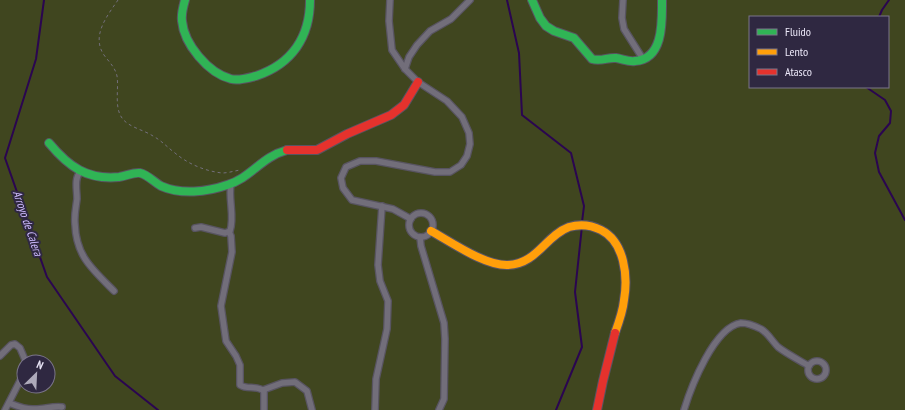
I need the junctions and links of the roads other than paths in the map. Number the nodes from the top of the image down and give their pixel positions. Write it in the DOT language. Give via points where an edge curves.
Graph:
graph roads {
  1 [pos="185,0"];
  2 [pos="310,0"];
  3 [pos="390,0"];
  4 [pos="470,0"];
  5 [pos="532,0"];
  6 [pos="623,0"];
  7 [pos="662,0"];
  8 [pos="643,59"];
  9 [pos="405,69"];
  10 [pos="418,82"];
  11 [pos="49,143"];
  12 [pos="80,172"];
  13 [pos="231,184"];
  14 [pos="382,206"];
  15 [pos="411,219"];
  16 [pos="195,228"];
  17 [pos="431,231"];
  18 [pos="229,232"];
  19 [pos="420,237"];
  20 [pos="114,291"];
  21 [pos="23,354"];
  22 [pos="0,356"];
  23 [pos="809,366"];
  24 [pos="16,389"];
  25 [pos="263,390"];
  26 [pos="9,403"];
  27 [pos="62,407"];
  28 [pos="6,410"];
  29 [pos="264,410"];
  30 [pos="312,410"];
  31 [pos="375,410"];
  32 [pos="439,410"];
  33 [pos="597,410"];
  34 [pos="684,410"];
  1 -- 2 [label="street" via="182,11 183,27 191,46 201,60 216,72 233,79 260,75 278,67 289,57 308,26"];
  3 -- 9 [label="street" via="392,50"];
  4 -- 9 [label="street" via="451,19 430,31 409,57"];
  5 -- 8 [label="street" via="547,28 573,38 592,58 598,61 611,58 632,61"];
  6 -- 8 [label="street" via="624,29"];
  7 -- 8 [label="street" via="662,28 659,38 653,53"];
  9 -- 10 [label="street"];
  10 -- 13 [label="street" via="405,105 398,111 319,149 283,151 258,164 249,174"];
  10 -- 14 [label="street" via="447,101 462,117 469,133 468,156 461,165 450,172 435,172 376,161 360,161 346,167 341,178 343,188 352,200"];
  11 -- 12 [label="street" via="60,157"];
  12 -- 13 [label="street" via="108,178 143,174 175,190 210,189"];
  12 -- 20 [label="street" via="77,176 74,222 81,253 89,266"];
  13 -- 18 [label="street"];
  14 -- 15 [label="street"];
  14 -- 31 [label="street" via="378,265 380,280 388,301 387,329 376,379"];
  15 -- 17 [label="street" via="416,215 425,214 432,221"];
  15 -- 19 [label="street" via="410,229"];
  16 -- 18 [label="street"];
  17 -- 19 [label="street"];
  17 -- 33 [label="street" via="462,249 498,264 508,265 520,264 532,258 553,237 574,225 592,226 608,235 621,255 626,276 625,296"];
  18 -- 25 [label="street" via="232,252 220,306 226,341 240,365 240,385"];
  19 -- 32 [label="street" via="444,324 444,399"];
  21 -- 22 [label="street" via="15,344"];
  23 -- 34 [label="street" via="779,348 763,330 748,324 736,325 723,332 698,372"];
  24 -- 26 [label="street"];
  25 -- 29 [label="street"];
  25 -- 30 [label="street" via="282,383 295,382 307,391"];
  26 -- 27 [label="street" via="36,409"];
  26 -- 28 [label="street"];
}
